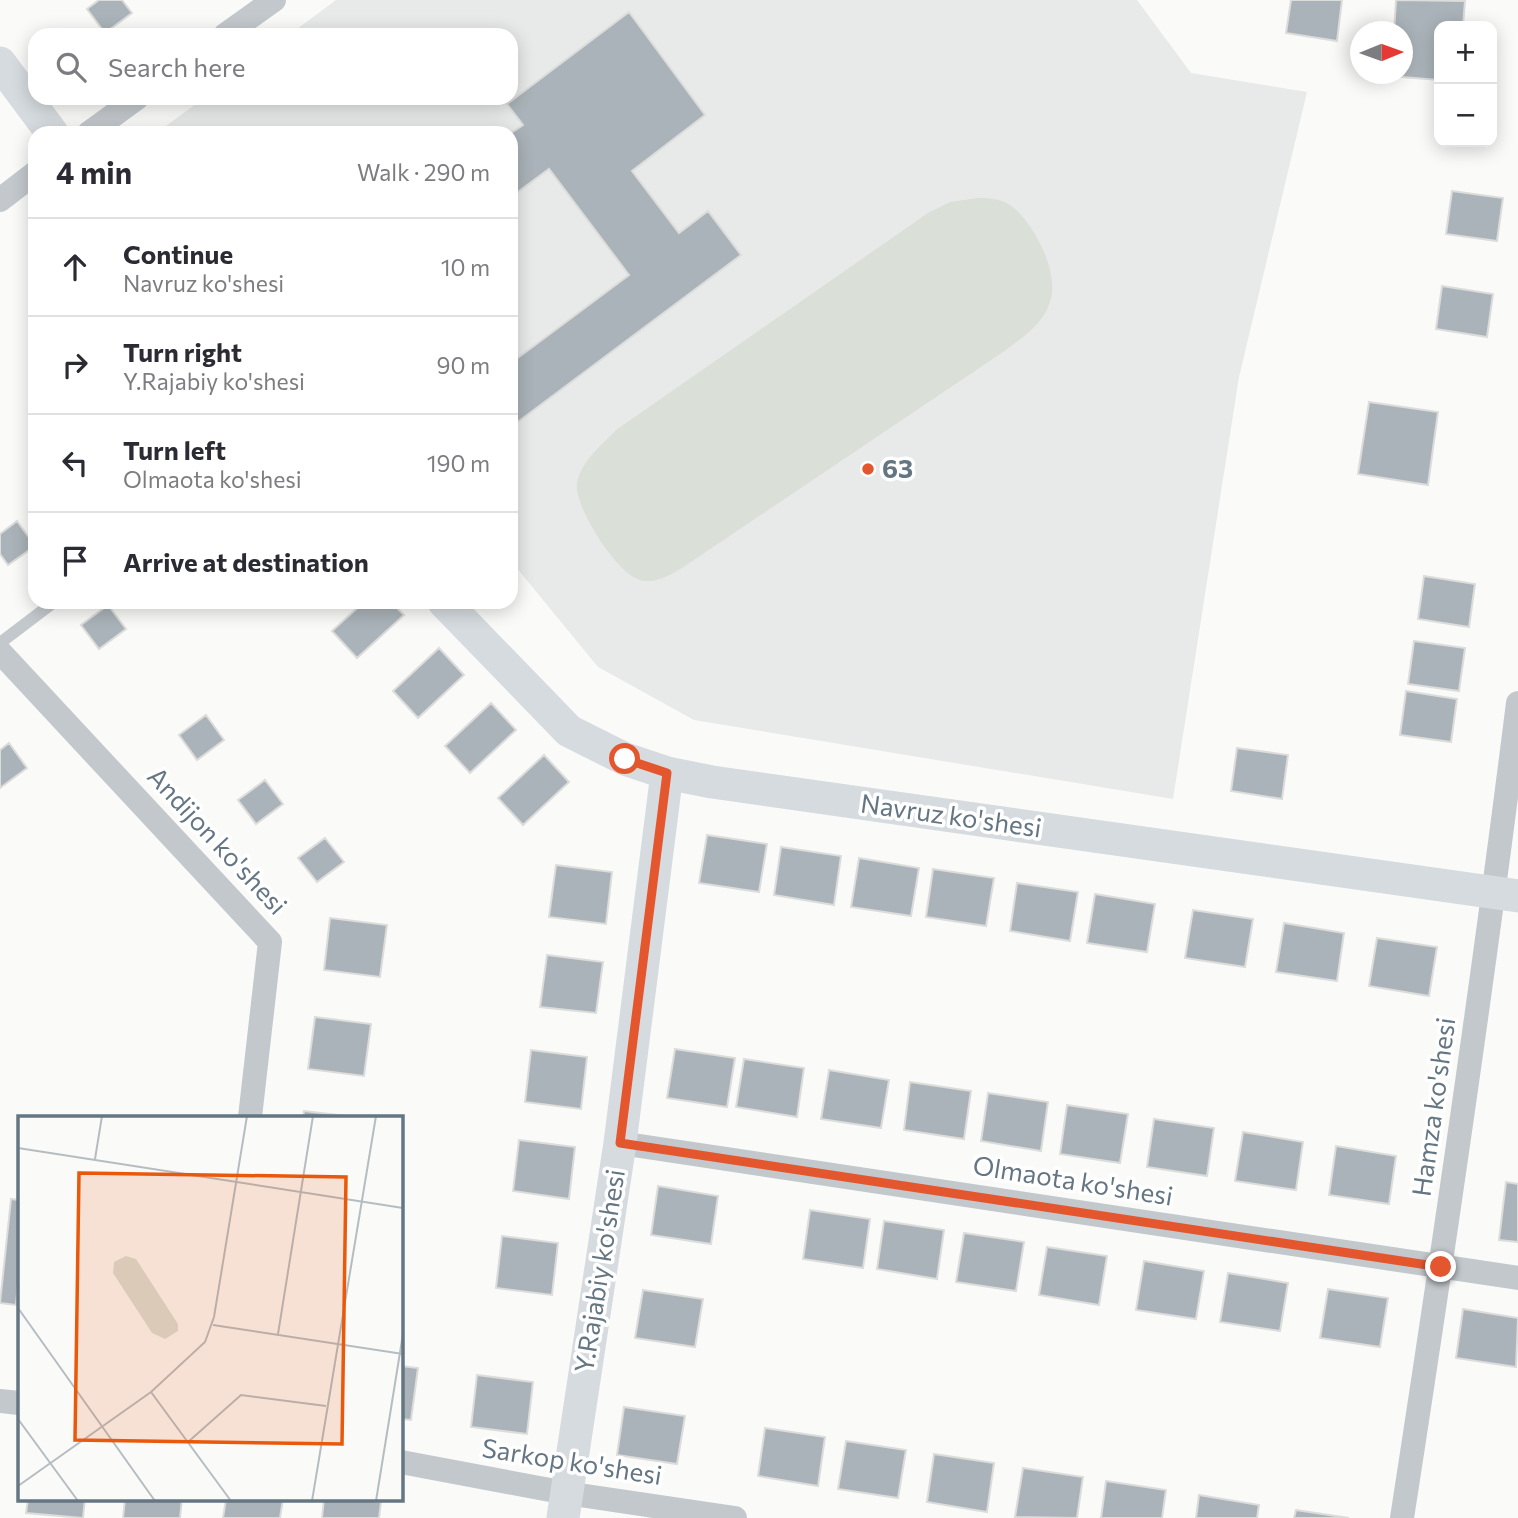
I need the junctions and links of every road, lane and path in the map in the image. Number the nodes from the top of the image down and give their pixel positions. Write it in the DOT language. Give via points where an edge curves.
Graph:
graph roads {
  1 [pos="274,0"];
  2 [pos="235,28"];
  3 [pos="0,63"];
  4 [pos="28,101"];
  5 [pos="31,105"];
  6 [pos="127,105"];
  7 [pos="47,126"];
  8 [pos="99,126"];
  9 [pos="28,178"];
  10 [pos="0,200"];
  11 [pos="45,609"];
  12 [pos="451,609"];
  13 [pos="0,643"];
  14 [pos="0,652"];
  15 [pos="1518,703"];
  16 [pos="667,773"];
  17 [pos="1506,895"];
  18 [pos="250,1116"];
  19 [pos="620,1143"];
  20 [pos="1441,1267"];
  21 [pos="1518,1278"];
  22 [pos="0,1401"];
  23 [pos="18,1403"];
  24 [pos="402,1462"];
  25 [pos="565,1506"];
  26 [pos="735,1518"];
  27 [pos="1402,1518"];
  1 -- 2 [label="street"];
  3 -- 4 [label="street"];
  5 -- 7 [label="street"];
  6 -- 8 [label="street"];
  9 -- 10 [label="street"];
  11 -- 13 [label="lane"];
  12 -- 16 [label="street, Navruz ko'shesi" via="569,731 625,759"];
  14 -- 18 [label="street, Andijon ko'shesi" via="271,942"];
  15 -- 17 [label="street, Hamza ko'shesi"];
  16 -- 17 [label="street, Navruz ko'shesi"];
  16 -- 19 [label="street, Y.Rajabiy ko'shesi"];
  17 -- 20 [label="street, Hamza ko'shesi"];
  19 -- 20 [label="street, Olmaota ko'shesi"];
  19 -- 25 [label="street, Y.Rajabiy ko'shesi"];
  20 -- 21 [label="street, Olmaota ko'shesi"];
  20 -- 27 [label="street, Hamza ko'shesi"];
  22 -- 23 [label="street"];
  24 -- 25 [label="street, Sarkop ko'shesi"];
  25 -- 26 [label="street, Sarkop ko'shesi"];
}
